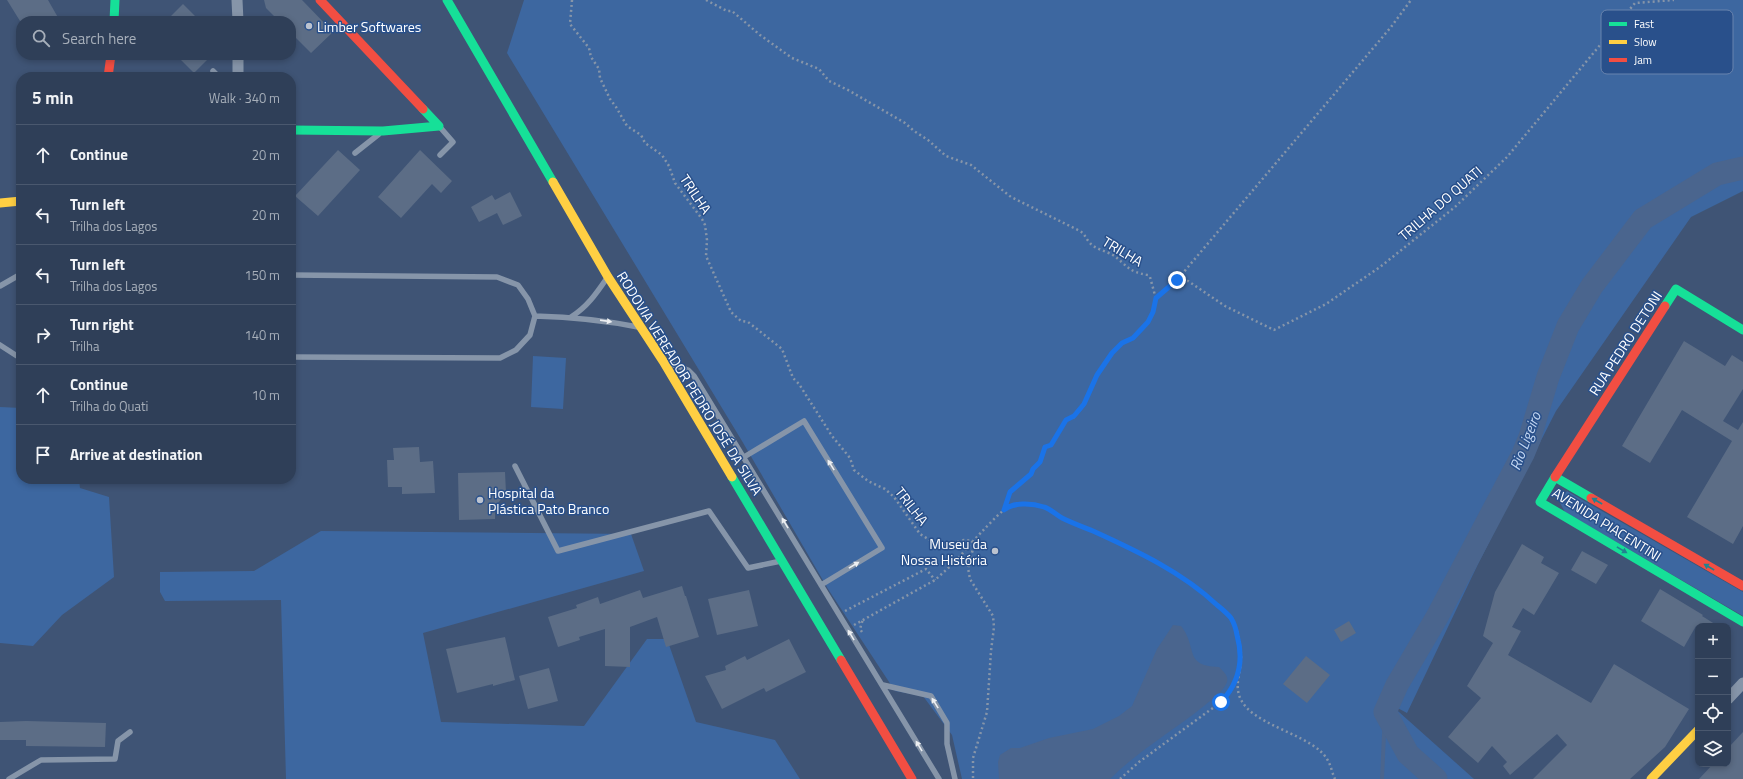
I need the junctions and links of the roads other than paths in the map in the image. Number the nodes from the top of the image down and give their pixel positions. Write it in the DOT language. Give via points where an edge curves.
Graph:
graph roads {
  1 [pos="115,0"];
  2 [pos="237,0"];
  3 [pos="320,0"];
  4 [pos="447,0"];
  5 [pos="114,16"];
  6 [pos="238,16"];
  7 [pos="110,60"];
  8 [pos="238,60"];
  9 [pos="109,72"];
  10 [pos="238,72"];
  11 [pos="439,126"];
  12 [pos="296,130"];
  13 [pos="383,131"];
  14 [pos="355,153"];
  15 [pos="440,155"];
  16 [pos="16,201"];
  17 [pos="0,203"];
  18 [pos="296,276"];
  19 [pos="16,277"];
  20 [pos="608,277"];
  21 [pos="0,286"];
  22 [pos="535,316"];
  23 [pos="571,317"];
  24 [pos="641,327"];
  25 [pos="1743,330"];
  26 [pos="0,345"];
  27 [pos="16,355"];
  28 [pos="296,357"];
  29 [pos="663,361"];
  30 [pos="744,457"];
  31 [pos="515,466"];
  32 [pos="1555,477"];
  33 [pos="782,561"];
  34 [pos="821,585"];
  35 [pos="1743,586"];
  36 [pos="1743,622"];
  37 [pos="1743,683"];
  38 [pos="883,685"];
  39 [pos="1731,695"];
  40 [pos="1697,731"];
  41 [pos="130,732"];
  42 [pos="9,779"];
  43 [pos="912,779"];
  44 [pos="939,779"];
  45 [pos="955,779"];
  46 [pos="1651,779"];
  1 -- 5 [label="street"];
  2 -- 6 [label="street"];
  3 -- 11 [label="street"];
  4 -- 20 [label="street, RODOVIA VEREADOR PEDRO JOSÉ DA SILVA"];
  7 -- 9 [label="street"];
  8 -- 10 [label="street"];
  11 -- 13 [label="street"];
  11 -- 15 [label="lane" via="453,142"];
  12 -- 13 [label="street"];
  13 -- 14 [label="lane"];
  16 -- 17 [label="street"];
  18 -- 22 [label="lane" via="497,277 518,285 528,299"];
  19 -- 21 [label="lane"];
  20 -- 23 [label="lane" via="592,301"];
  20 -- 24 [label="street, RODOVIA VEREADOR PEDRO JOSÉ DA SILVA"];
  22 -- 23 [label="lane"];
  22 -- 28 [label="lane" via="530,335 516,350 500,358"];
  23 -- 24 [label="lane, one-way"];
  24 -- 29 [label="street, RODOVIA VEREADOR PEDRO JOSÉ DA SILVA"];
  25 -- 32 [label="street, RUA PEDRO DETONI" via="1676,289"];
  26 -- 27 [label="lane"];
  29 -- 30 [label="lane" via="688,370 694,376"];
  29 -- 33 [label="street, RODOVIA VEREADOR PEDRO JOSÉ DA SILVA"];
  34 -- 30 [label="lane, one-way"];
  34 -- 30 [label="lane, one-way" via="882,548 804,421"];
  31 -- 33 [label="lane" via="558,551 708,511 748,568"];
  35 -- 32 [label="street, AVENIDA PIACENTINI, one-way"];
  32 -- 36 [label="street, AVENIDA PIACENTINI, one-way" via="1540,502"];
  33 -- 43 [label="street, RODOVIA VEREADOR PEDRO JOSÉ DA SILVA"];
  38 -- 34 [label="lane, one-way"];
  37 -- 39 [label="street"];
  44 -- 38 [label="lane, one-way"];
  45 -- 38 [label="lane, one-way" via="947,744 947,723 931,696"];
  40 -- 46 [label="street"];
  41 -- 42 [label="lane" via="118,741 115,760 41,760"];
}
